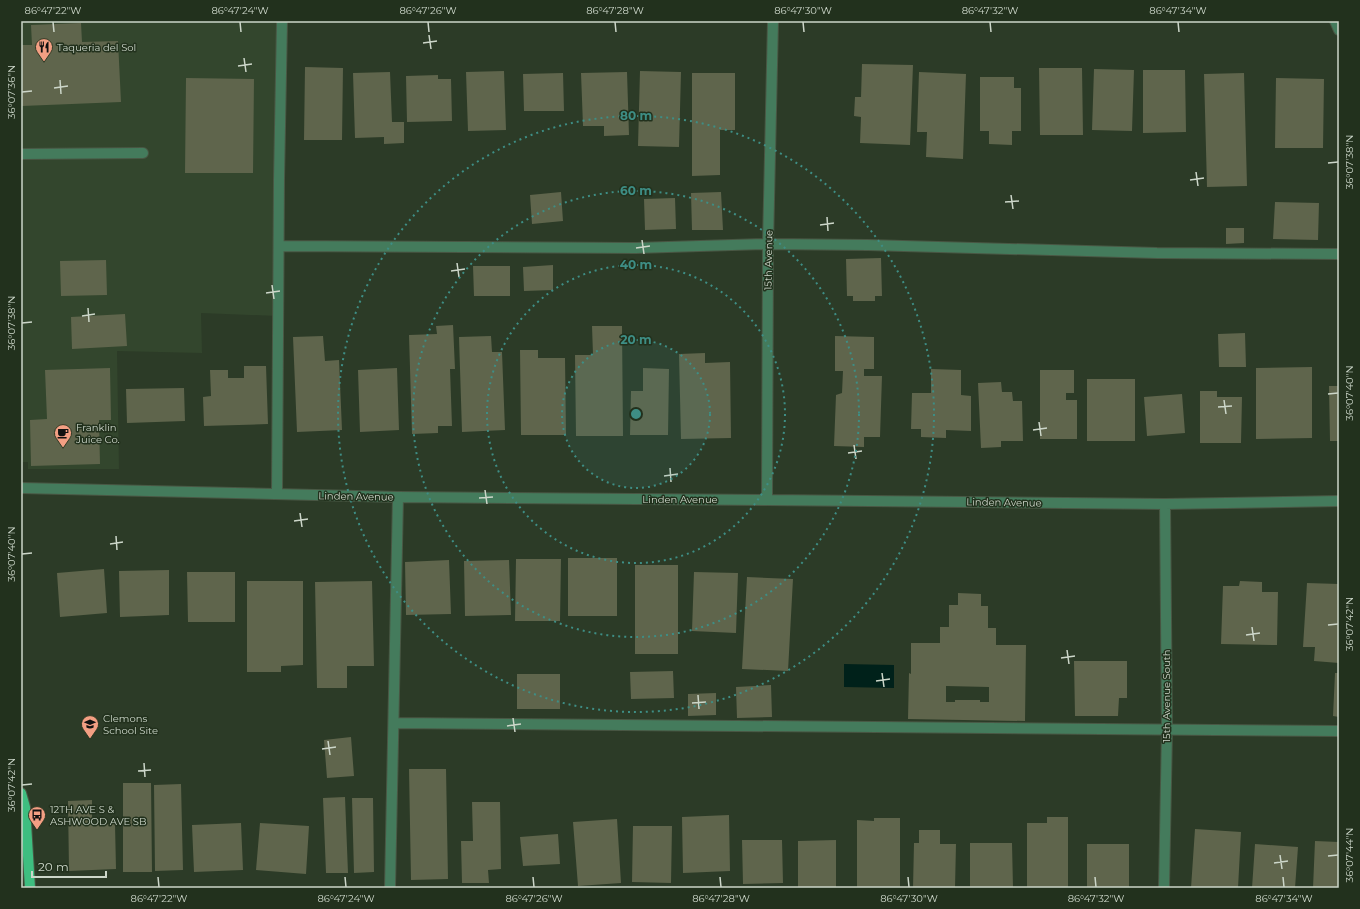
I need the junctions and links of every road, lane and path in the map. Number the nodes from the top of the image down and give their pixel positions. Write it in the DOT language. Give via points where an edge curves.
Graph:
graph roads {
  1 [pos="282,21"];
  2 [pos="773,21"];
  3 [pos="1335,21"];
  4 [pos="1339,30"];
  5 [pos="21,154"];
  6 [pos="143,154"];
  7 [pos="768,244"];
  8 [pos="279,246"];
  9 [pos="1339,254"];
  10 [pos="21,488"];
  11 [pos="278,494"];
  12 [pos="398,497"];
  13 [pos="767,500"];
  14 [pos="1339,501"];
  15 [pos="1165,504"];
  16 [pos="394,723"];
  17 [pos="1167,730"];
  18 [pos="1339,731"];
  19 [pos="21,792"];
  20 [pos="30,888"];
  21 [pos="390,888"];
  22 [pos="1164,888"];
  1 -- 8 [label="street"];
  2 -- 7 [label="street, 15th Avenue"];
  3 -- 4 [label="street"];
  5 -- 6 [label="street"];
  7 -- 8 [label="street" via="636,248"];
  7 -- 9 [label="street" via="1157,253"];
  7 -- 13 [label="street, 15th Avenue"];
  8 -- 11 [label="street"];
  10 -- 11 [label="street, Linden Avenue"];
  11 -- 12 [label="street, Linden Avenue"];
  12 -- 13 [label="street, Linden Avenue"];
  12 -- 16 [label="street"];
  13 -- 15 [label="street, Linden Avenue"];
  14 -- 15 [label="street, Linden Avenue"];
  15 -- 17 [label="street, 15th Avenue South"];
  16 -- 17 [label="street"];
  16 -- 21 [label="street"];
  17 -- 18 [label="street"];
  17 -- 22 [label="street, 15th Avenue South"];
  19 -- 20 [label="main road" via="25,806"];
}
